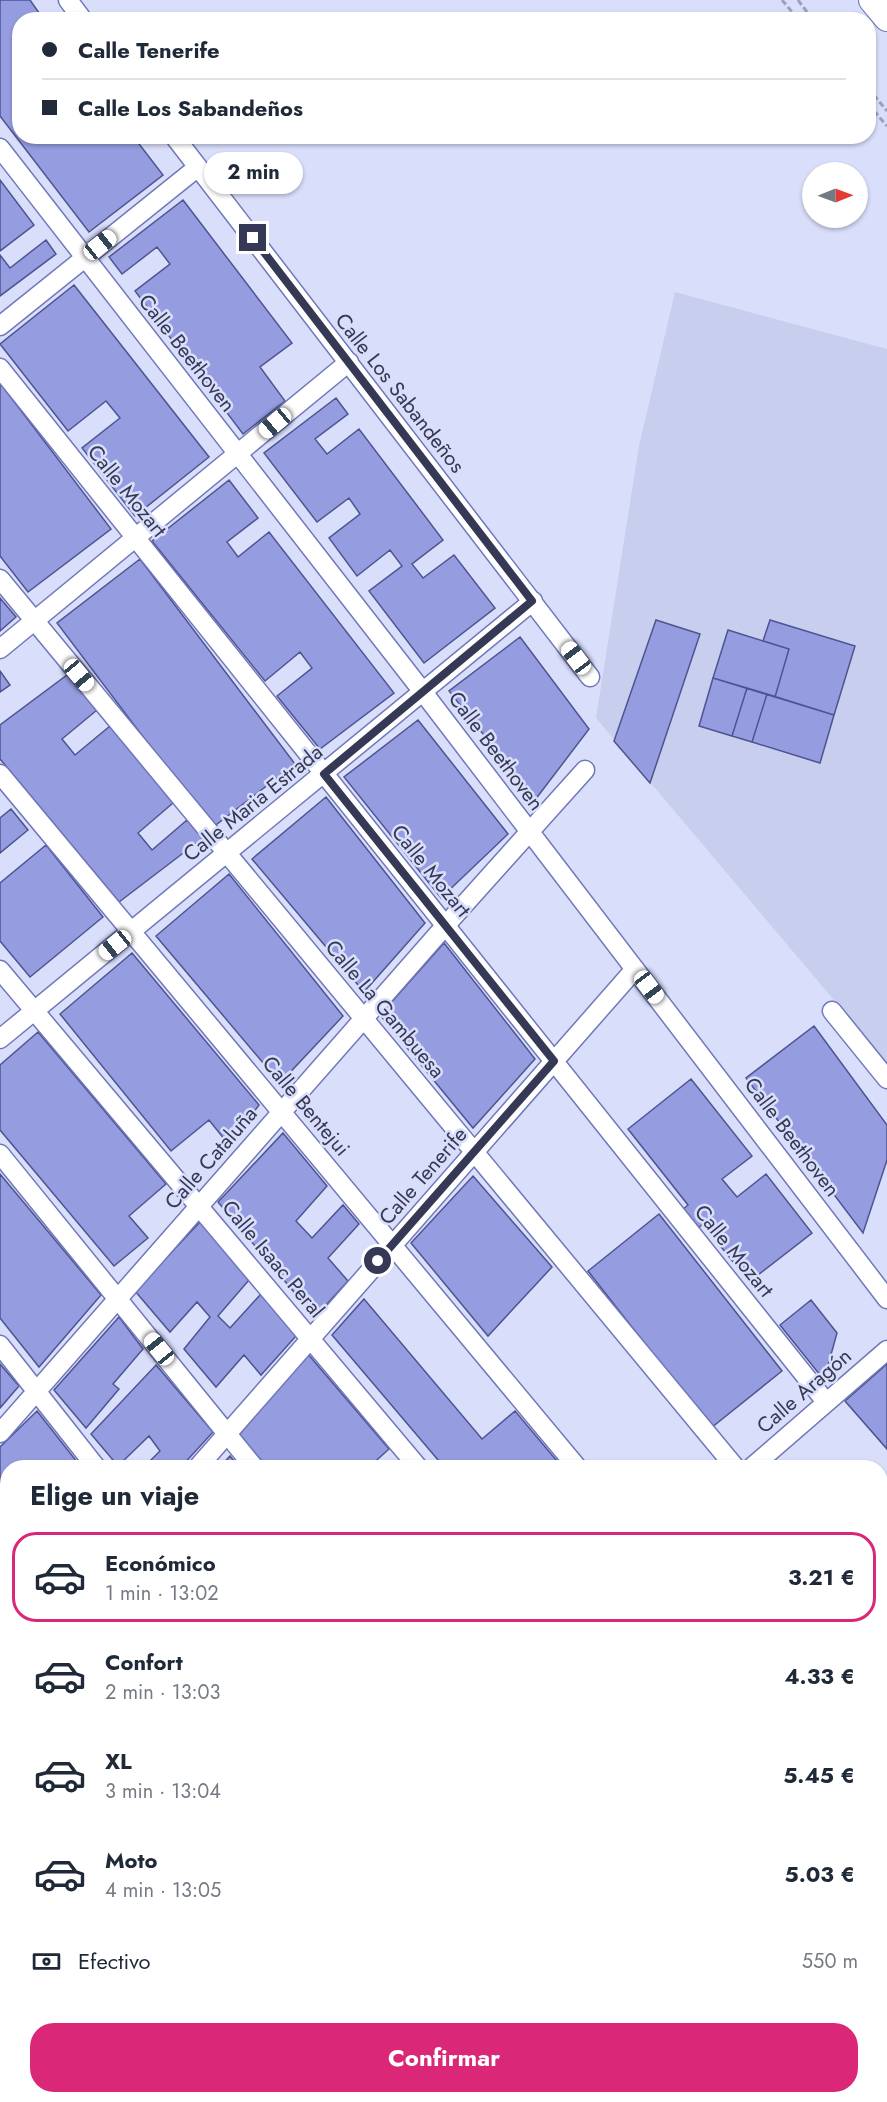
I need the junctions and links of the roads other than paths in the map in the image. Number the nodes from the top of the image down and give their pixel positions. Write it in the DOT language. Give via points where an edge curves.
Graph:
graph roads {
  1 [pos="872,0"];
  2 [pos="887,18"];
  3 [pos="180,144"];
  4 [pos="0,148"];
  5 [pos="198,167"];
  6 [pos="84,258"];
  7 [pos="0,326"];
  8 [pos="349,362"];
  9 [pos="0,368"];
  10 [pos="239,454"];
  11 [pos="136,538"];
  12 [pos="0,579"];
  13 [pos="532,601"];
  14 [pos="35,621"];
  15 [pos="0,650"];
  16 [pos="590,677"];
  17 [pos="423,692"];
  18 [pos="585,770"];
  19 [pos="0,774"];
  20 [pos="324,774"];
  21 [pos="530,833"];
  22 [pos="227,853"];
  23 [pos="445,926"];
  24 [pos="131,932"];
  25 [pos="635,969"];
  26 [pos="0,970"];
  27 [pos="34,1011"];
  28 [pos="832,1011"];
  29 [pos="364,1018"];
  30 [pos="0,1039"];
  31 [pos="554,1061"];
  32 [pos="887,1079"];
  33 [pos="281,1112"];
  34 [pos="474,1152"];
  35 [pos="0,1154"];
  36 [pos="199,1206"];
  37 [pos="392,1245"];
  38 [pos="117,1299"];
  39 [pos="887,1299"];
  40 [pos="310,1339"];
  41 [pos="0,1345"];
  42 [pos="887,1350"];
  43 [pos="36,1391"];
  44 [pos="826,1402"];
  45 [pos="0,1433"];
  46 [pos="227,1434"];
  47 [pos="90,1460"];
  48 [pos="204,1460"];
  49 [pos="248,1460"];
  50 [pos="412,1460"];
  51 [pos="571,1460"];
  52 [pos="729,1460"];
  53 [pos="760,1460"];
  1 -- 2 [label="highway"];
  3 -- 5 [label="street, Calle Los Sabandeños"];
  4 -- 6 [label="street, Calle Beethoven"];
  5 -- 6 [label="street"];
  5 -- 8 [label="street, Calle Los Sabandeños"];
  6 -- 7 [label="street"];
  6 -- 10 [label="street, Calle Beethoven"];
  8 -- 10 [label="street"];
  8 -- 13 [label="street, Calle Los Sabandeños"];
  9 -- 11 [label="street, Calle Mozart"];
  10 -- 11 [label="street"];
  10 -- 17 [label="street, Calle Beethoven"];
  11 -- 14 [label="street"];
  11 -- 20 [label="street, Calle Mozart"];
  12 -- 14 [label="street, Calle La Gambuesa"];
  13 -- 16 [label="street, Calle Los Sabandeños"];
  13 -- 17 [label="street, Calle Maria Estrada"];
  14 -- 15 [label="street"];
  14 -- 22 [label="street, Calle La Gambuesa"];
  17 -- 20 [label="street, Calle Maria Estrada"];
  17 -- 21 [label="street, Calle Beethoven"];
  18 -- 21 [label="street, Calle Cataluña"];
  19 -- 24 [label="street, Calle Bentejui"];
  20 -- 22 [label="street, Calle Maria Estrada"];
  20 -- 23 [label="street, Calle Mozart"];
  21 -- 23 [label="street, Calle Cataluña"];
  21 -- 25 [label="street, Calle Beethoven"];
  22 -- 24 [label="street, Calle Maria Estrada"];
  22 -- 29 [label="street, Calle La Gambuesa"];
  23 -- 29 [label="street, Calle Cataluña"];
  23 -- 31 [label="street, Calle Mozart"];
  24 -- 27 [label="street, Calle Maria Estrada"];
  24 -- 33 [label="street, Calle Bentejui"];
  25 -- 31 [label="street, Calle Tenerife"];
  25 -- 39 [label="street, Calle Beethoven"];
  26 -- 27 [label="street, Calle Isaac Peral"];
  27 -- 30 [label="street, Calle Maria Estrada"];
  27 -- 36 [label="street, Calle Isaac Peral"];
  28 -- 32 [label="street"];
  29 -- 33 [label="street, Calle Cataluña"];
  29 -- 34 [label="street, Calle La Gambuesa"];
  31 -- 34 [label="street, Calle Tenerife"];
  31 -- 44 [label="street, Calle Mozart"];
  33 -- 36 [label="street, Calle Cataluña"];
  33 -- 37 [label="street, Calle Bentejui"];
  34 -- 37 [label="street, Calle Tenerife"];
  34 -- 52 [label="street, Calle La Gambuesa"];
  35 -- 38 [label="street"];
  36 -- 38 [label="street, Calle Cataluña"];
  36 -- 40 [label="street, Calle Isaac Peral"];
  37 -- 40 [label="street, Calle Tenerife"];
  37 -- 51 [label="street, Calle Bentejui"];
  38 -- 43 [label="street, Calle Cataluña"];
  38 -- 46 [label="street"];
  40 -- 46 [label="street, Calle Tenerife"];
  40 -- 50 [label="street, Calle Isaac Peral"];
  41 -- 43 [label="street"];
  42 -- 44 [label="street, Calle Aragón"];
  43 -- 45 [label="street, Calle Cataluña"];
  43 -- 47 [label="street"];
  44 -- 53 [label="street, Calle Aragón"];
  46 -- 48 [label="street, Calle Tenerife"];
  46 -- 49 [label="street"];
}
